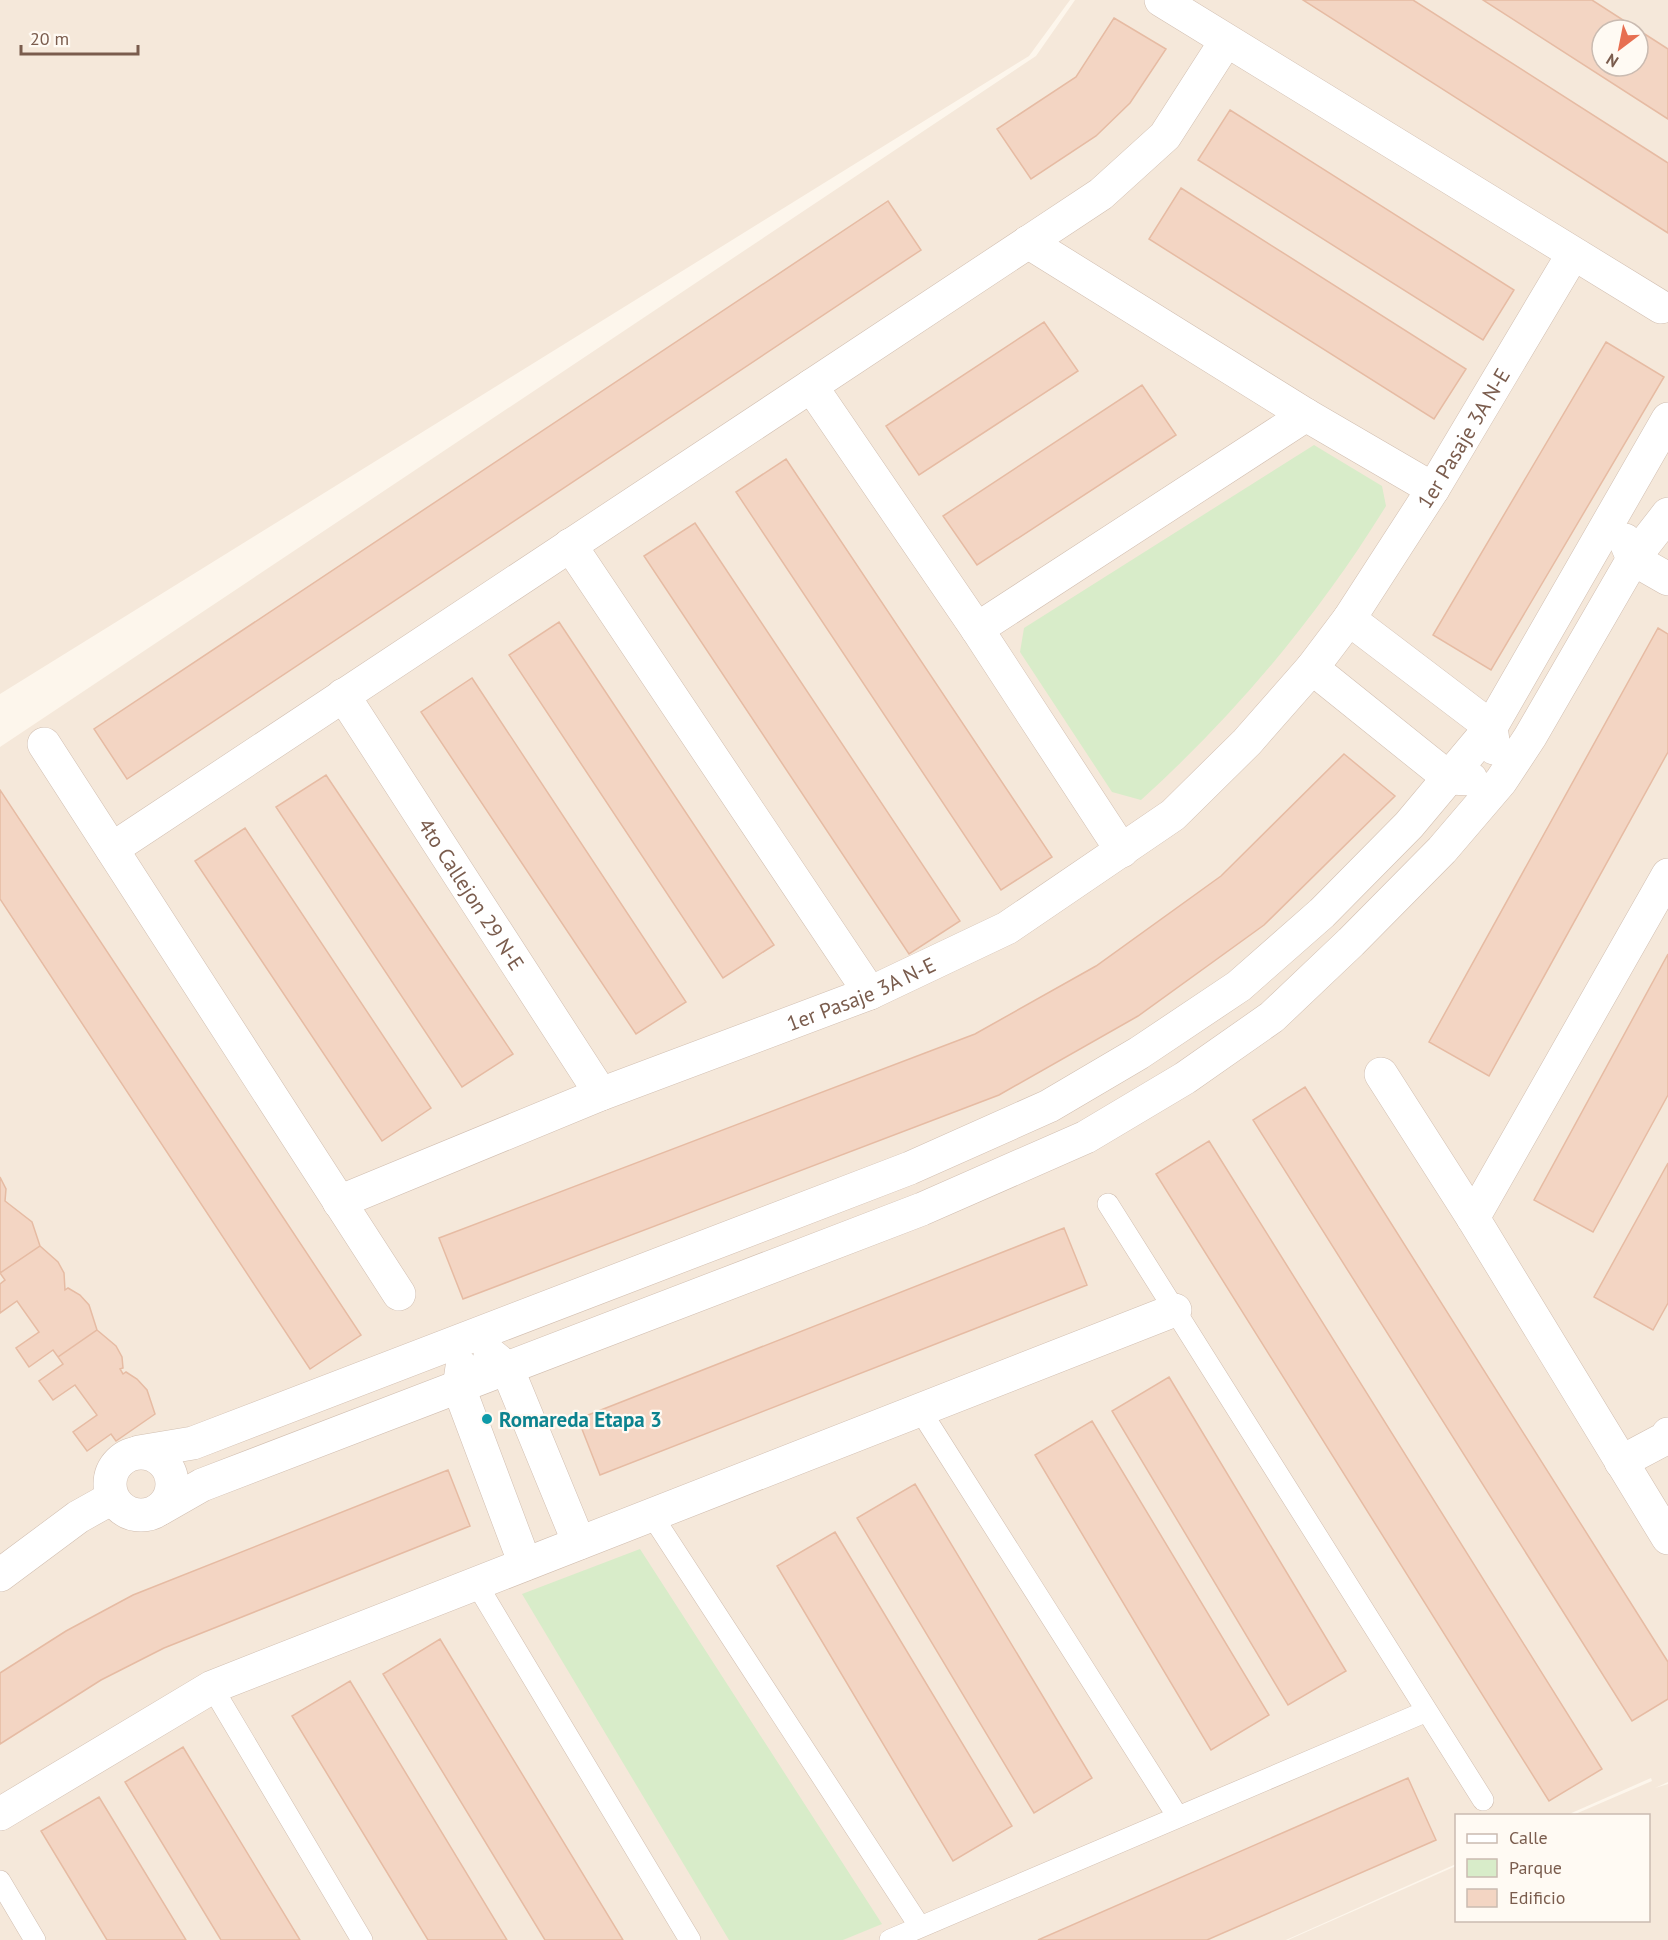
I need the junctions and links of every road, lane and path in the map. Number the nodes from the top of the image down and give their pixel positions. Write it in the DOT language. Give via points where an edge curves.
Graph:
graph roads {
  1 [pos="1161,0"];
  2 [pos="1226,41"];
  3 [pos="1028,242"];
  4 [pos="1573,254"];
  5 [pos="1661,307"];
  6 [pos="811,386"];
  7 [pos="1306,415"];
  8 [pos="1668,419"];
  9 [pos="1433,489"];
  10 [pos="1668,513"];
  11 [pos="1614,515"];
  12 [pos="570,545"];
  13 [pos="1633,559"];
  14 [pos="1668,579"];
  15 [pos="1349,618"];
  16 [pos="977,629"];
  17 [pos="1312,669"];
  18 [pos="343,695"];
  19 [pos="1491,727"];
  20 [pos="44,744"];
  21 [pos="1449,778"];
  22 [pos="1501,781"];
  23 [pos="112,849"];
  24 [pos="1122,851"];
  25 [pos="1668,875"];
  26 [pos="870,993"];
  27 [pos="1381,1074"];
  28 [pos="601,1094"];
  29 [pos="339,1202"];
  30 [pos="1108,1204"];
  31 [pos="1473,1218"];
  32 [pos="399,1294"];
  33 [pos="1175,1310"];
  34 [pos="467,1335"];
  35 [pos="507,1368"];
  36 [pos="459,1388"];
  37 [pos="920,1410"];
  38 [pos="1668,1434"];
  39 [pos="139,1452"];
  40 [pos="1621,1462"];
  41 [pos="112,1498"];
  42 [pos="160,1509"];
  43 [pos="651,1514"];
  44 [pos="1668,1538"];
  45 [pos="579,1543"];
  46 [pos="525,1564"];
  47 [pos="0,1575"];
  48 [pos="476,1583"];
  49 [pos="212,1687"];
  50 [pos="1427,1711"];
  51 [pos="1483,1800"];
  52 [pos="0,1814"];
  53 [pos="1178,1817"];
  54 [pos="0,1881"];
  55 [pos="920,1927"];
  56 [pos="35,1940"];
  57 [pos="362,1940"];
  58 [pos="690,1940"];
  59 [pos="890,1940"];
  1 -- 2 [label="street"];
  2 -- 3 [label="street" via="1165,136 1101,194"];
  2 -- 4 [label="street"];
  3 -- 6 [label="street"];
  3 -- 7 [label="street"];
  4 -- 5 [label="street"];
  4 -- 9 [label="street, 1er Pasaje 3A N-E"];
  6 -- 12 [label="street"];
  6 -- 16 [label="street"];
  7 -- 9 [label="street"];
  7 -- 16 [label="street"];
  8 -- 11 [label="street"];
  9 -- 15 [label="street, 1er Pasaje 3A N-E"];
  10 -- 11 [label="street"];
  10 -- 13 [label="street"];
  11 -- 13 [label="street"];
  11 -- 19 [label="street"];
  12 -- 18 [label="street"];
  12 -- 26 [label="street"];
  13 -- 14 [label="street"];
  13 -- 22 [label="street"];
  15 -- 17 [label="street, 1er Pasaje 3A N-E"];
  15 -- 19 [label="street"];
  16 -- 24 [label="street"];
  17 -- 21 [label="street"];
  17 -- 24 [label="street, 1er Pasaje 3A N-E" via="1248,742 1173,815"];
  18 -- 23 [label="street"];
  18 -- 28 [label="street, 4to Callejon 29 N-E"];
  19 -- 21 [label="street"];
  19 -- 22 [label="street"];
  20 -- 23 [label="street"];
  21 -- 22 [label="street"];
  21 -- 34 [label="street" via="1409,825 1322,913 1239,986 1139,1053 1049,1106 910,1168"];
  22 -- 35 [label="street" via="1442,850 1272,1017 1185,1078 1086,1137 922,1209"];
  23 -- 29 [label="street"];
  24 -- 26 [label="street, 1er Pasaje 3A N-E" via="1006,928"];
  25 -- 31 [label="street"];
  26 -- 28 [label="street, 1er Pasaje 3A N-E"];
  27 -- 31 [label="street"];
  28 -- 29 [label="street, 1er Pasaje 3A N-E"];
  29 -- 32 [label="street"];
  30 -- 33 [label="lane"];
  31 -- 40 [label="street"];
  33 -- 37 [label="street"];
  33 -- 50 [label="lane"];
  34 -- 35 [label="street"];
  34 -- 36 [label="street"];
  34 -- 39 [label="street" via="193,1443"];
  35 -- 36 [label="street"];
  35 -- 45 [label="street"];
  36 -- 42 [label="street" via="202,1485"];
  36 -- 46 [label="street"];
  37 -- 43 [label="street"];
  37 -- 53 [label="lane"];
  38 -- 40 [label="street"];
  39 -- 41 [label="street" via="114,1468 109,1488"];
  39 -- 42 [label="street" via="158,1458 170,1474 171,1493"];
  40 -- 44 [label="street"];
  41 -- 42 [label="street" via="134,1515"];
  41 -- 47 [label="street" via="78,1517"];
  43 -- 45 [label="street"];
  43 -- 55 [label="lane"];
  45 -- 46 [label="street"];
  46 -- 48 [label="street"];
  48 -- 49 [label="street"];
  48 -- 58 [label="lane"];
  49 -- 52 [label="street"];
  49 -- 57 [label="lane"];
  50 -- 51 [label="lane"];
  50 -- 53 [label="lane"];
  53 -- 55 [label="lane"];
  54 -- 56 [label="lane"];
  55 -- 59 [label="lane"];
}
